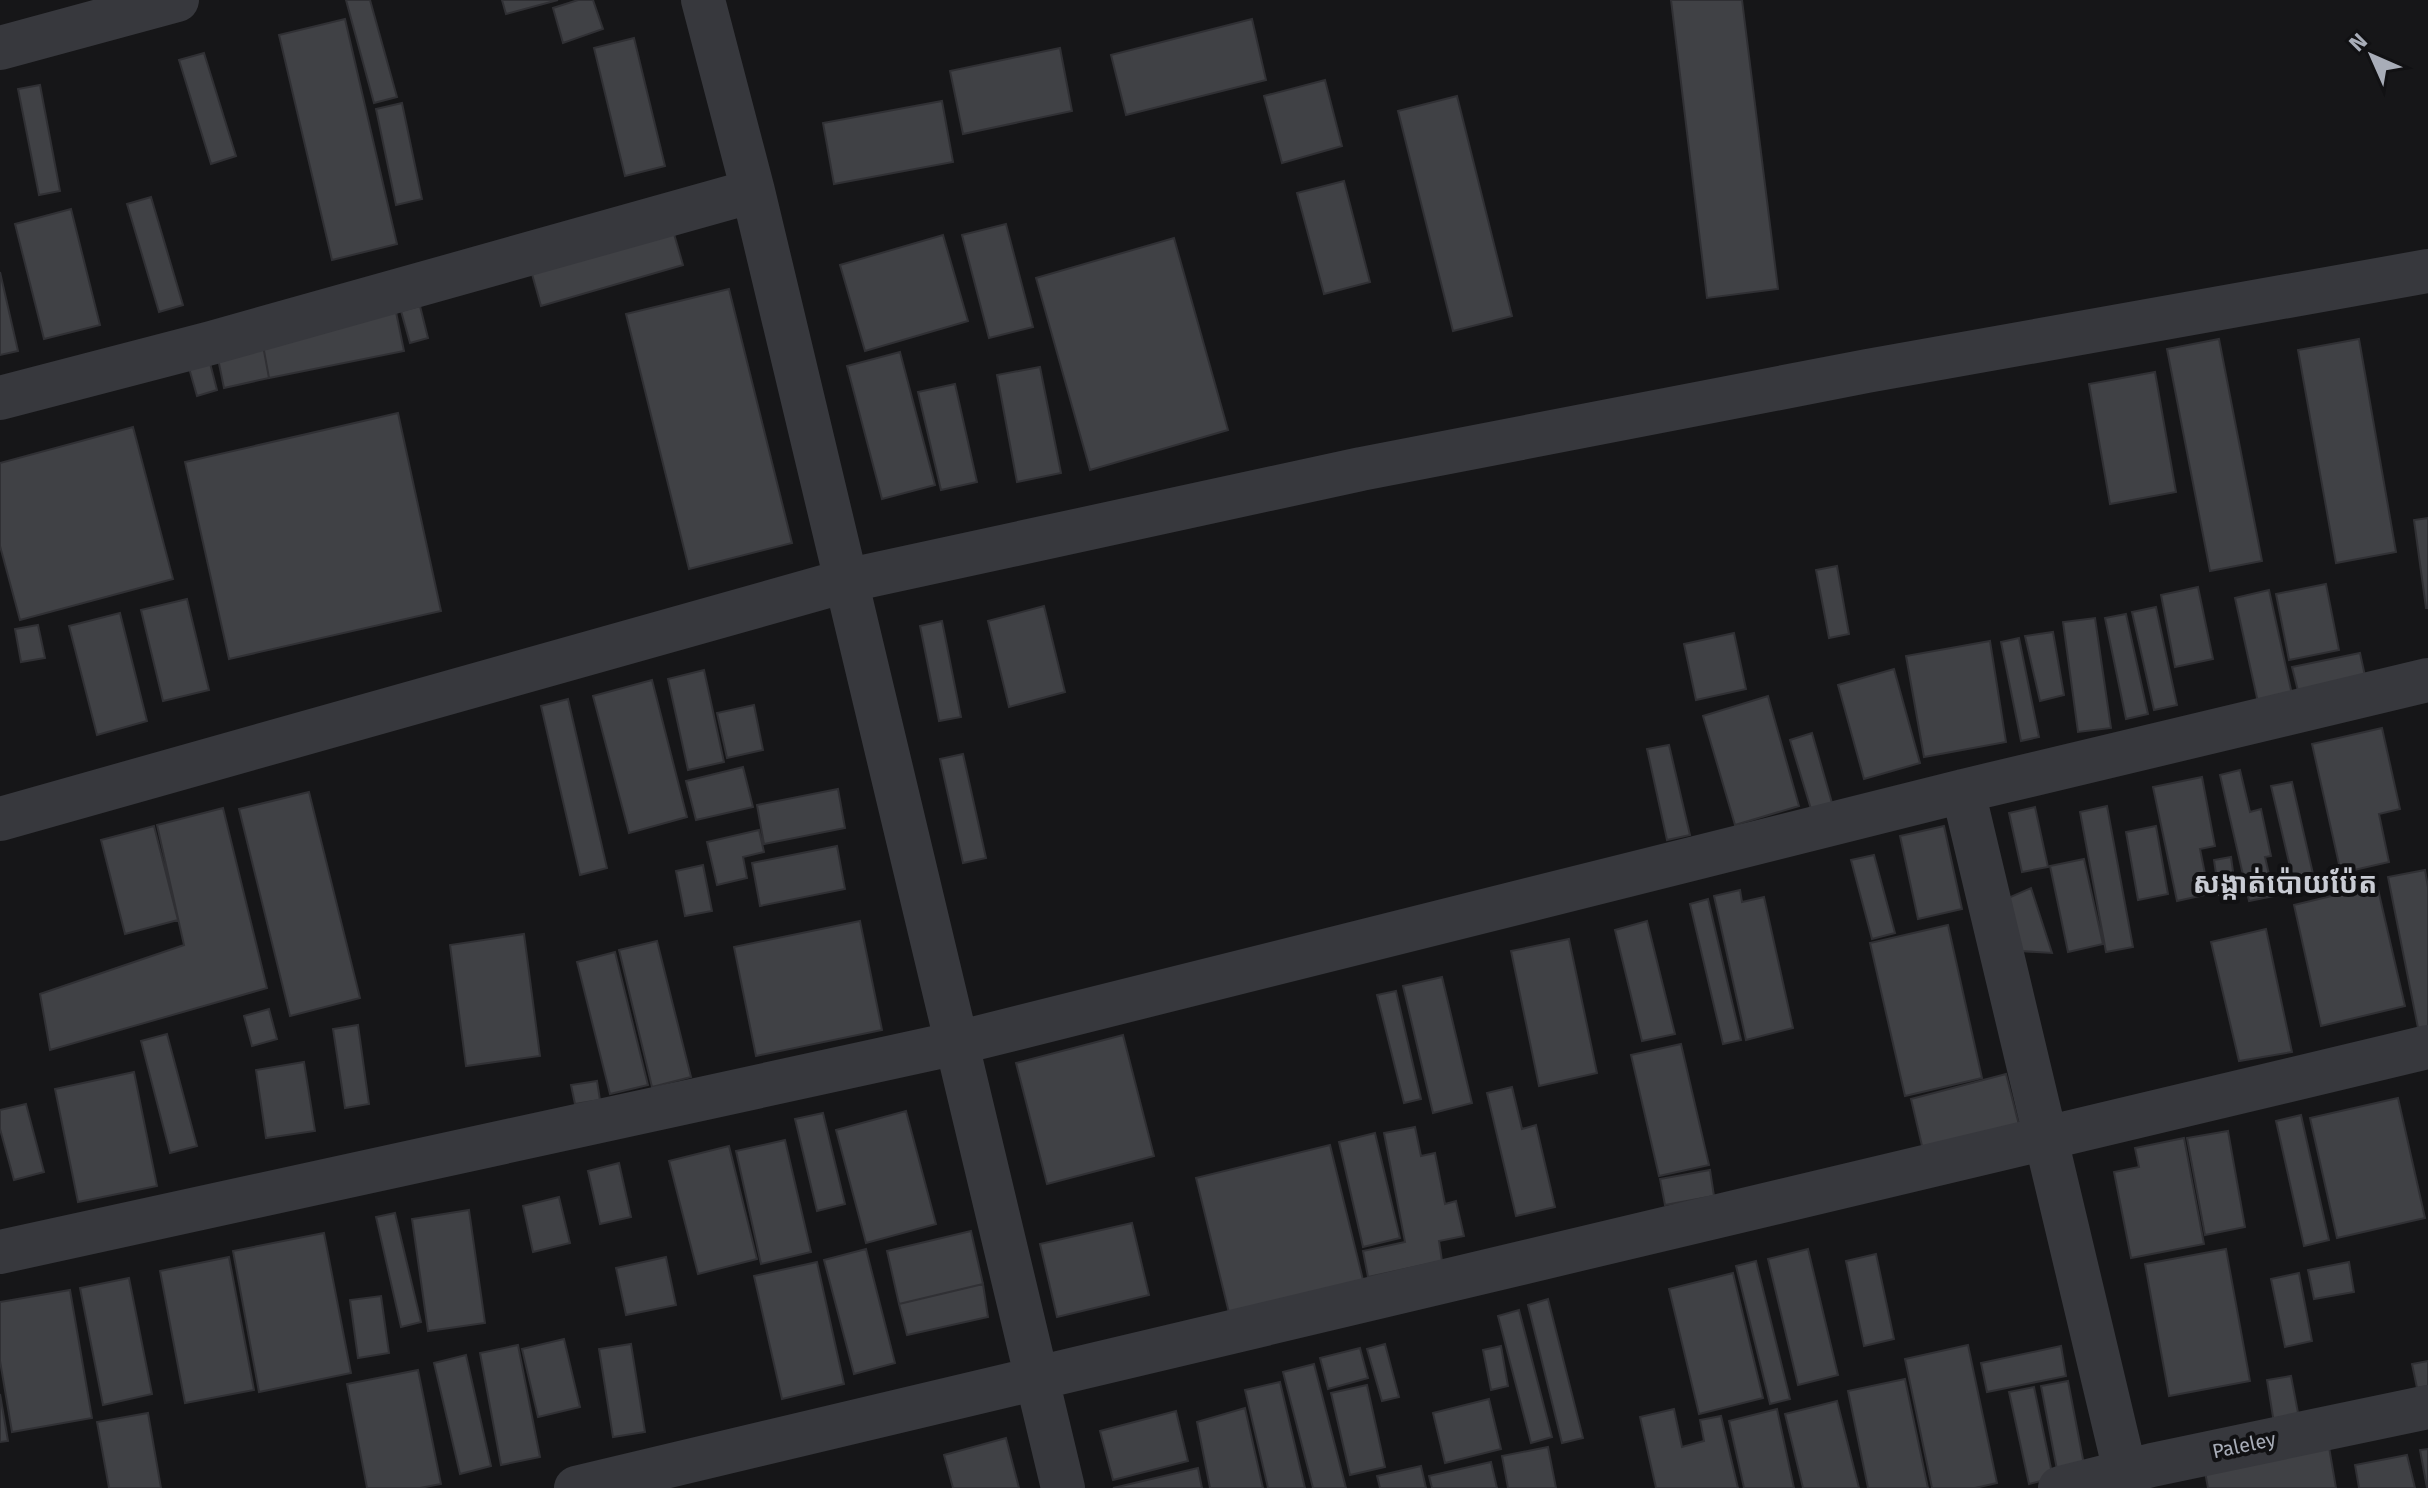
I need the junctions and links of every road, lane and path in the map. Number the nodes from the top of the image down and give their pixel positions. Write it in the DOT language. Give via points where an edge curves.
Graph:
graph roads {
  1 [pos="177,0"];
  2 [pos="703,0"];
  3 [pos="0,48"];
  4 [pos="753,191"];
  5 [pos="2428,271"];
  6 [pos="0,398"];
  7 [pos="845,581"];
  8 [pos="2428,680"];
  9 [pos="1963,791"];
  10 [pos="0,819"];
  11 [pos="957,1043"];
  12 [pos="2428,1047"];
  13 [pos="2047,1138"];
  14 [pos="0,1252"];
  15 [pos="1038,1378"];
  16 [pos="2428,1407"];
  17 [pos="2145,1474"];
  18 [pos="576,1488"];
  19 [pos="1063,1488"];
  20 [pos="2060,1488"];
  1 -- 3 [label="street"];
  2 -- 4 [label="street"];
  4 -- 6 [label="street"];
  4 -- 7 [label="street"];
  5 -- 7 [label="street" via="1376,466"];
  7 -- 10 [label="street"];
  7 -- 11 [label="street"];
  8 -- 9 [label="street"];
  9 -- 11 [label="street"];
  9 -- 13 [label="street"];
  11 -- 14 [label="street"];
  11 -- 15 [label="street"];
  12 -- 13 [label="street"];
  13 -- 15 [label="street"];
  13 -- 17 [label="street"];
  15 -- 18 [label="street"];
  15 -- 19 [label="street"];
  16 -- 17 [label="street, Paleley"];
  17 -- 20 [label="street, Paleley"];
}
